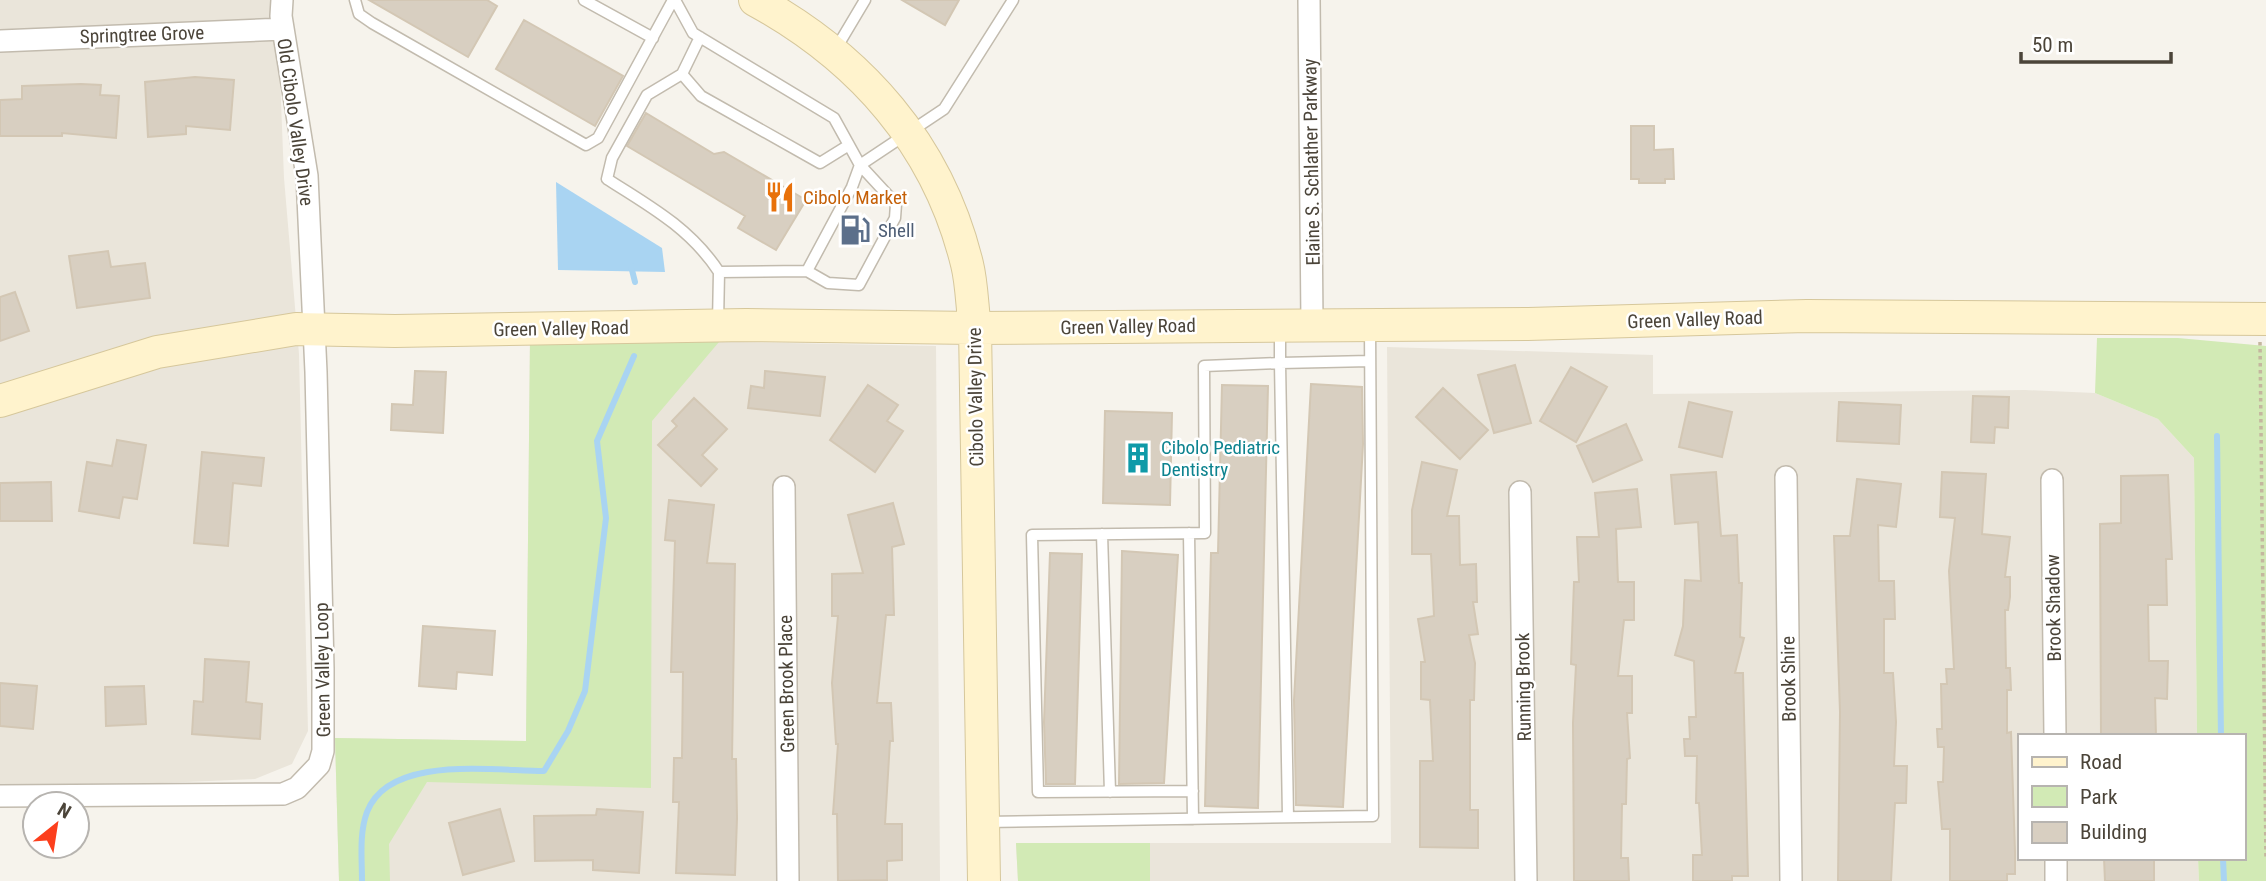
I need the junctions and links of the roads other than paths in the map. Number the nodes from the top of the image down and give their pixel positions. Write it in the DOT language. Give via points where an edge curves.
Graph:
graph roads {
  1 [pos="282,0"];
  2 [pos="355,0"];
  3 [pos="584,0"];
  4 [pos="674,0"];
  5 [pos="865,0"];
  6 [pos="1013,0"];
  7 [pos="1309,0"];
  8 [pos="772,4"];
  9 [pos="283,29"];
  10 [pos="700,37"];
  11 [pos="653,38"];
  12 [pos="0,41"];
  13 [pos="834,52"];
  14 [pos="682,74"];
  15 [pos="909,131"];
  16 [pos="849,145"];
  17 [pos="860,166"];
  18 [pos="807,271"];
  19 [pos="719,272"];
  20 [pos="2263,319"];
  21 [pos="1312,323"];
  22 [pos="1280,324"];
  23 [pos="1370,324"];
  24 [pos="718,326"];
  25 [pos="975,328"];
  26 [pos="312,329"];
  27 [pos="1370,361"];
  28 [pos="1280,363"];
  29 [pos="0,401"];
  30 [pos="1786,477"];
  31 [pos="2052,480"];
  32 [pos="785,487"];
  33 [pos="1520,492"];
  34 [pos="1189,533"];
  35 [pos="1102,534"];
  36 [pos="2055,734"];
  37 [pos="1193,791"];
  38 [pos="1110,792"];
  39 [pos="0,796"];
  40 [pos="1288,817"];
  41 [pos="1193,819"];
  42 [pos="983,822"];
  43 [pos="2056,860"];
  44 [pos="788,881"];
  45 [pos="984,881"];
  46 [pos="1526,881"];
  47 [pos="1791,881"];
  48 [pos="2056,881"];
  1 -- 9 [label="street, Old Cibolo Valley Drive"];
  2 -- 11 [label="lane" via="359,14 372,23 586,145 598,138"];
  3 -- 11 [label="lane"];
  4 -- 10 [label="lane"];
  4 -- 11 [label="lane"];
  5 -- 13 [label="lane"];
  6 -- 15 [label="lane" via="956,94 944,109"];
  7 -- 21 [label="street, Elaine S. Schlather Parkway"];
  8 -- 13 [label="street, Cibolo Valley Drive"];
  9 -- 12 [label="street, Springtree Grove"];
  9 -- 26 [label="street, Old Cibolo Valley Drive" via="307,176"];
  10 -- 14 [label="lane"];
  10 -- 16 [label="lane" via="834,118"];
  13 -- 15 [label="street, Cibolo Valley Drive" via="869,83"];
  14 -- 16 [label="lane" via="701,96 820,163"];
  14 -- 19 [label="lane" via="647,95 612,158 607,179 662,213 702,246"];
  15 -- 17 [label="lane"];
  15 -- 25 [label="street, Cibolo Valley Drive" via="946,200 968,265"];
  16 -- 17 [label="lane"];
  17 -- 18 [label="lane"];
  17 -- 18 [label="lane" via="897,204 895,218 859,285 828,283"];
  18 -- 19 [label="lane"];
  19 -- 24 [label="lane"];
  20 -- 23 [label="street, Green Valley Road" via="1807,316"];
  21 -- 22 [label="street, Green Valley Road"];
  21 -- 23 [label="street, Green Valley Road"];
  22 -- 25 [label="street, Green Valley Road"];
  22 -- 28 [label="lane"];
  23 -- 27 [label="lane"];
  24 -- 25 [label="street, Green Valley Road"];
  24 -- 26 [label="street, Green Valley Road"];
  25 -- 42 [label="street, Cibolo Valley Drive"];
  26 -- 29 [label="street, Green Valley Road" via="157,352"];
  26 -- 39 [label="street, Green Valley Loop" via="323,668 319,765 297,788 283,794"];
  27 -- 28 [label="lane"];
  27 -- 40 [label="lane" via="1373,816"];
  28 -- 34 [label="lane" via="1204,366 1205,533"];
  28 -- 40 [label="lane"];
  30 -- 47 [label="street, Brook Shire"];
  31 -- 36 [label="street, Brook Shadow"];
  32 -- 44 [label="street, Green Brook Place"];
  33 -- 46 [label="street, Running Brook"];
  34 -- 35 [label="lane"];
  34 -- 37 [label="lane"];
  35 -- 38 [label="lane"];
  35 -- 38 [label="lane" via="1032,535 1038,792"];
  37 -- 38 [label="lane"];
  37 -- 41 [label="lane"];
  40 -- 41 [label="lane"];
  41 -- 42 [label="lane"];
  42 -- 45 [label="street, Cibolo Valley Drive"];
  43 -- 48 [label="street"];
}
